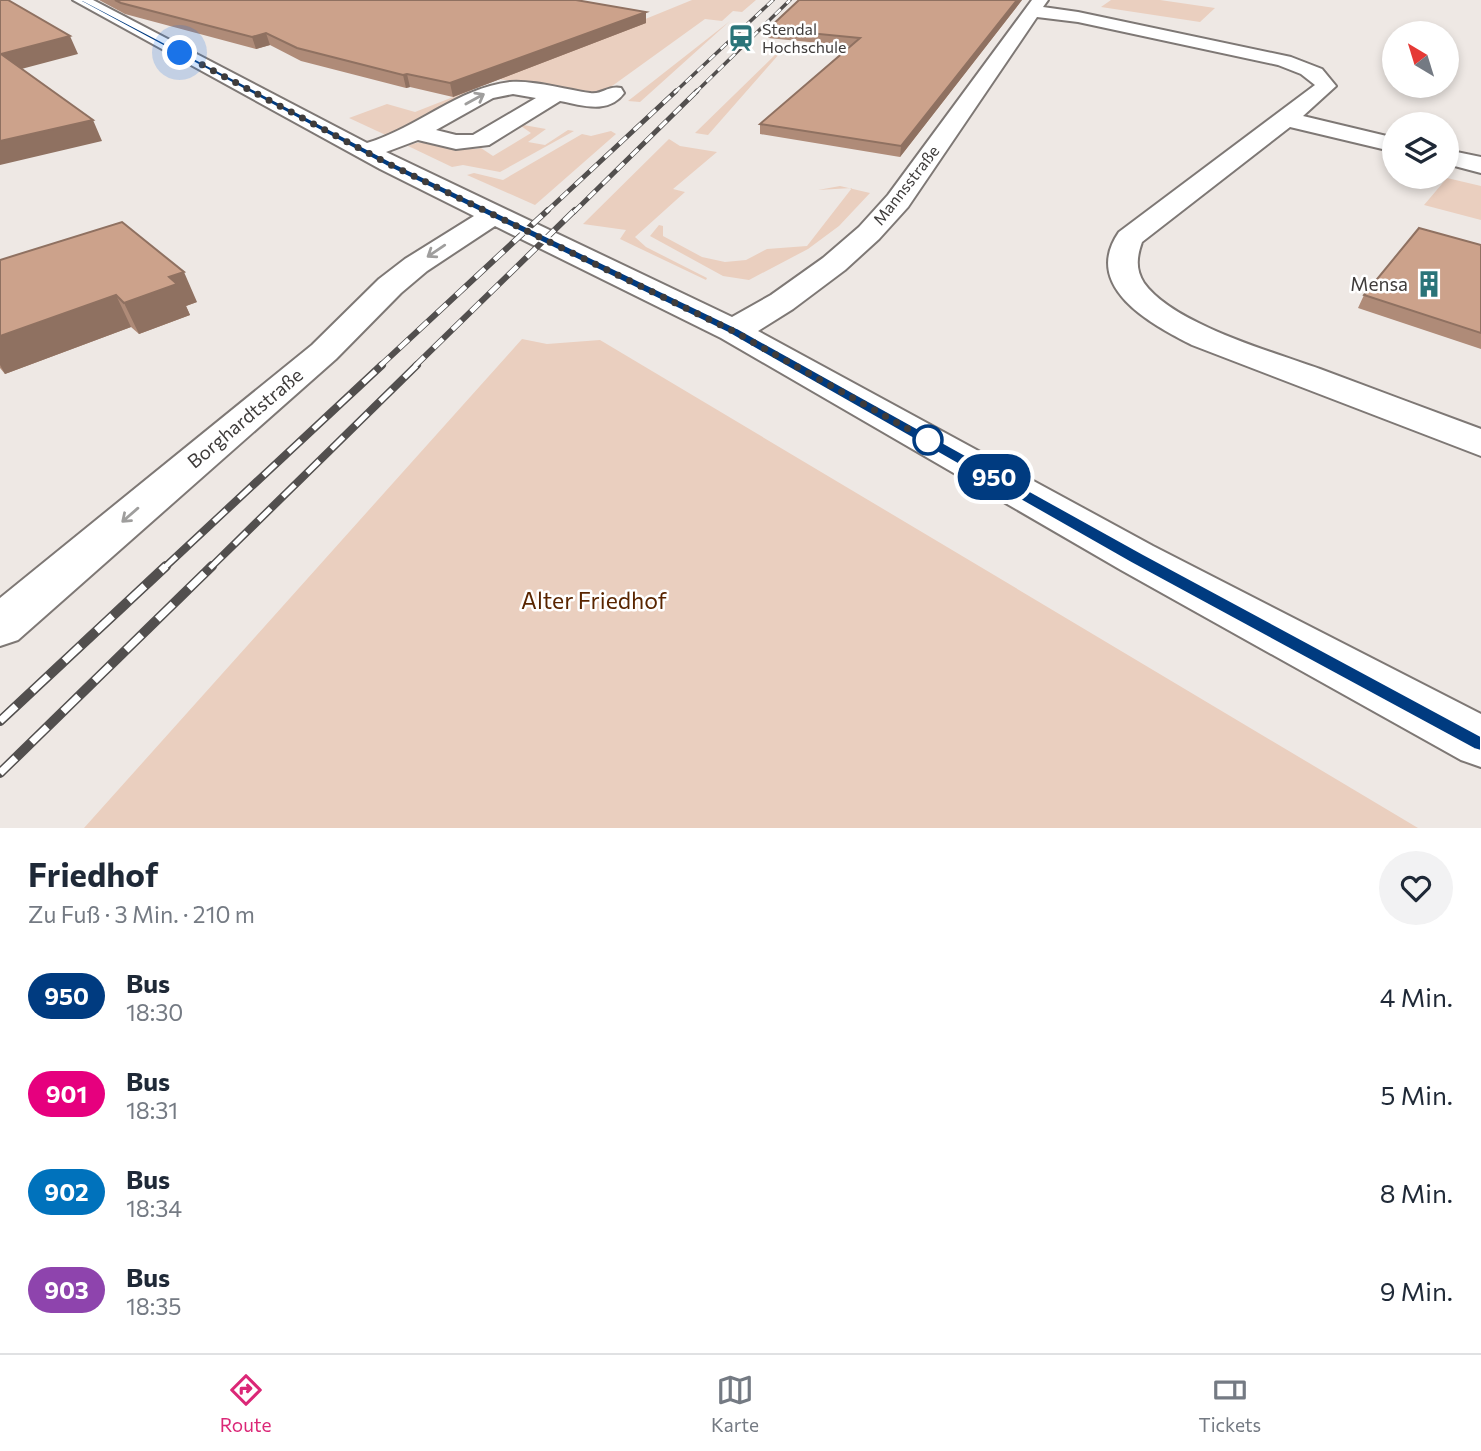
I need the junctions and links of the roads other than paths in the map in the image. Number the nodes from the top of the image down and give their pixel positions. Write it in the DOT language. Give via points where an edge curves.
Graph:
graph roads {
  1 [pos="81,0"];
  2 [pos="1036,6"];
  3 [pos="613,93"];
  4 [pos="557,94"];
  5 [pos="1287,119"];
  6 [pos="416,132"];
  7 [pos="1382,142"];
  8 [pos="365,151"];
  9 [pos="1459,160"];
  10 [pos="1481,165"];
  11 [pos="494,215"];
  12 [pos="733,331"];
  13 [pos="1481,443"];
  14 [pos="0,626"];
  15 [pos="1481,742"];
  1 -- 8 [label="street"];
  2 -- 5 [label="street" via="1268,57 1322,77 1326,86"];
  2 -- 12 [label="street, Mannsstraße" via="898,201 869,233 813,279"];
  3 -- 4 [label="street" via="601,101"];
  6 -- 4 [label="street, one-way" via="500,89"];
  4 -- 6 [label="street" via="471,143"];
  5 -- 7 [label="street"];
  5 -- 13 [label="street" via="1129,238 1121,257 1126,278 1161,316 1204,338"];
  6 -- 8 [label="street"];
  8 -- 11 [label="street"];
  9 -- 10 [label="street"];
  11 -- 12 [label="street"];
  11 -- 14 [label="street, Borghardtstraße, one-way" via="390,286 324,352"];
  12 -- 15 [label="street" via="1137,558"];
}
